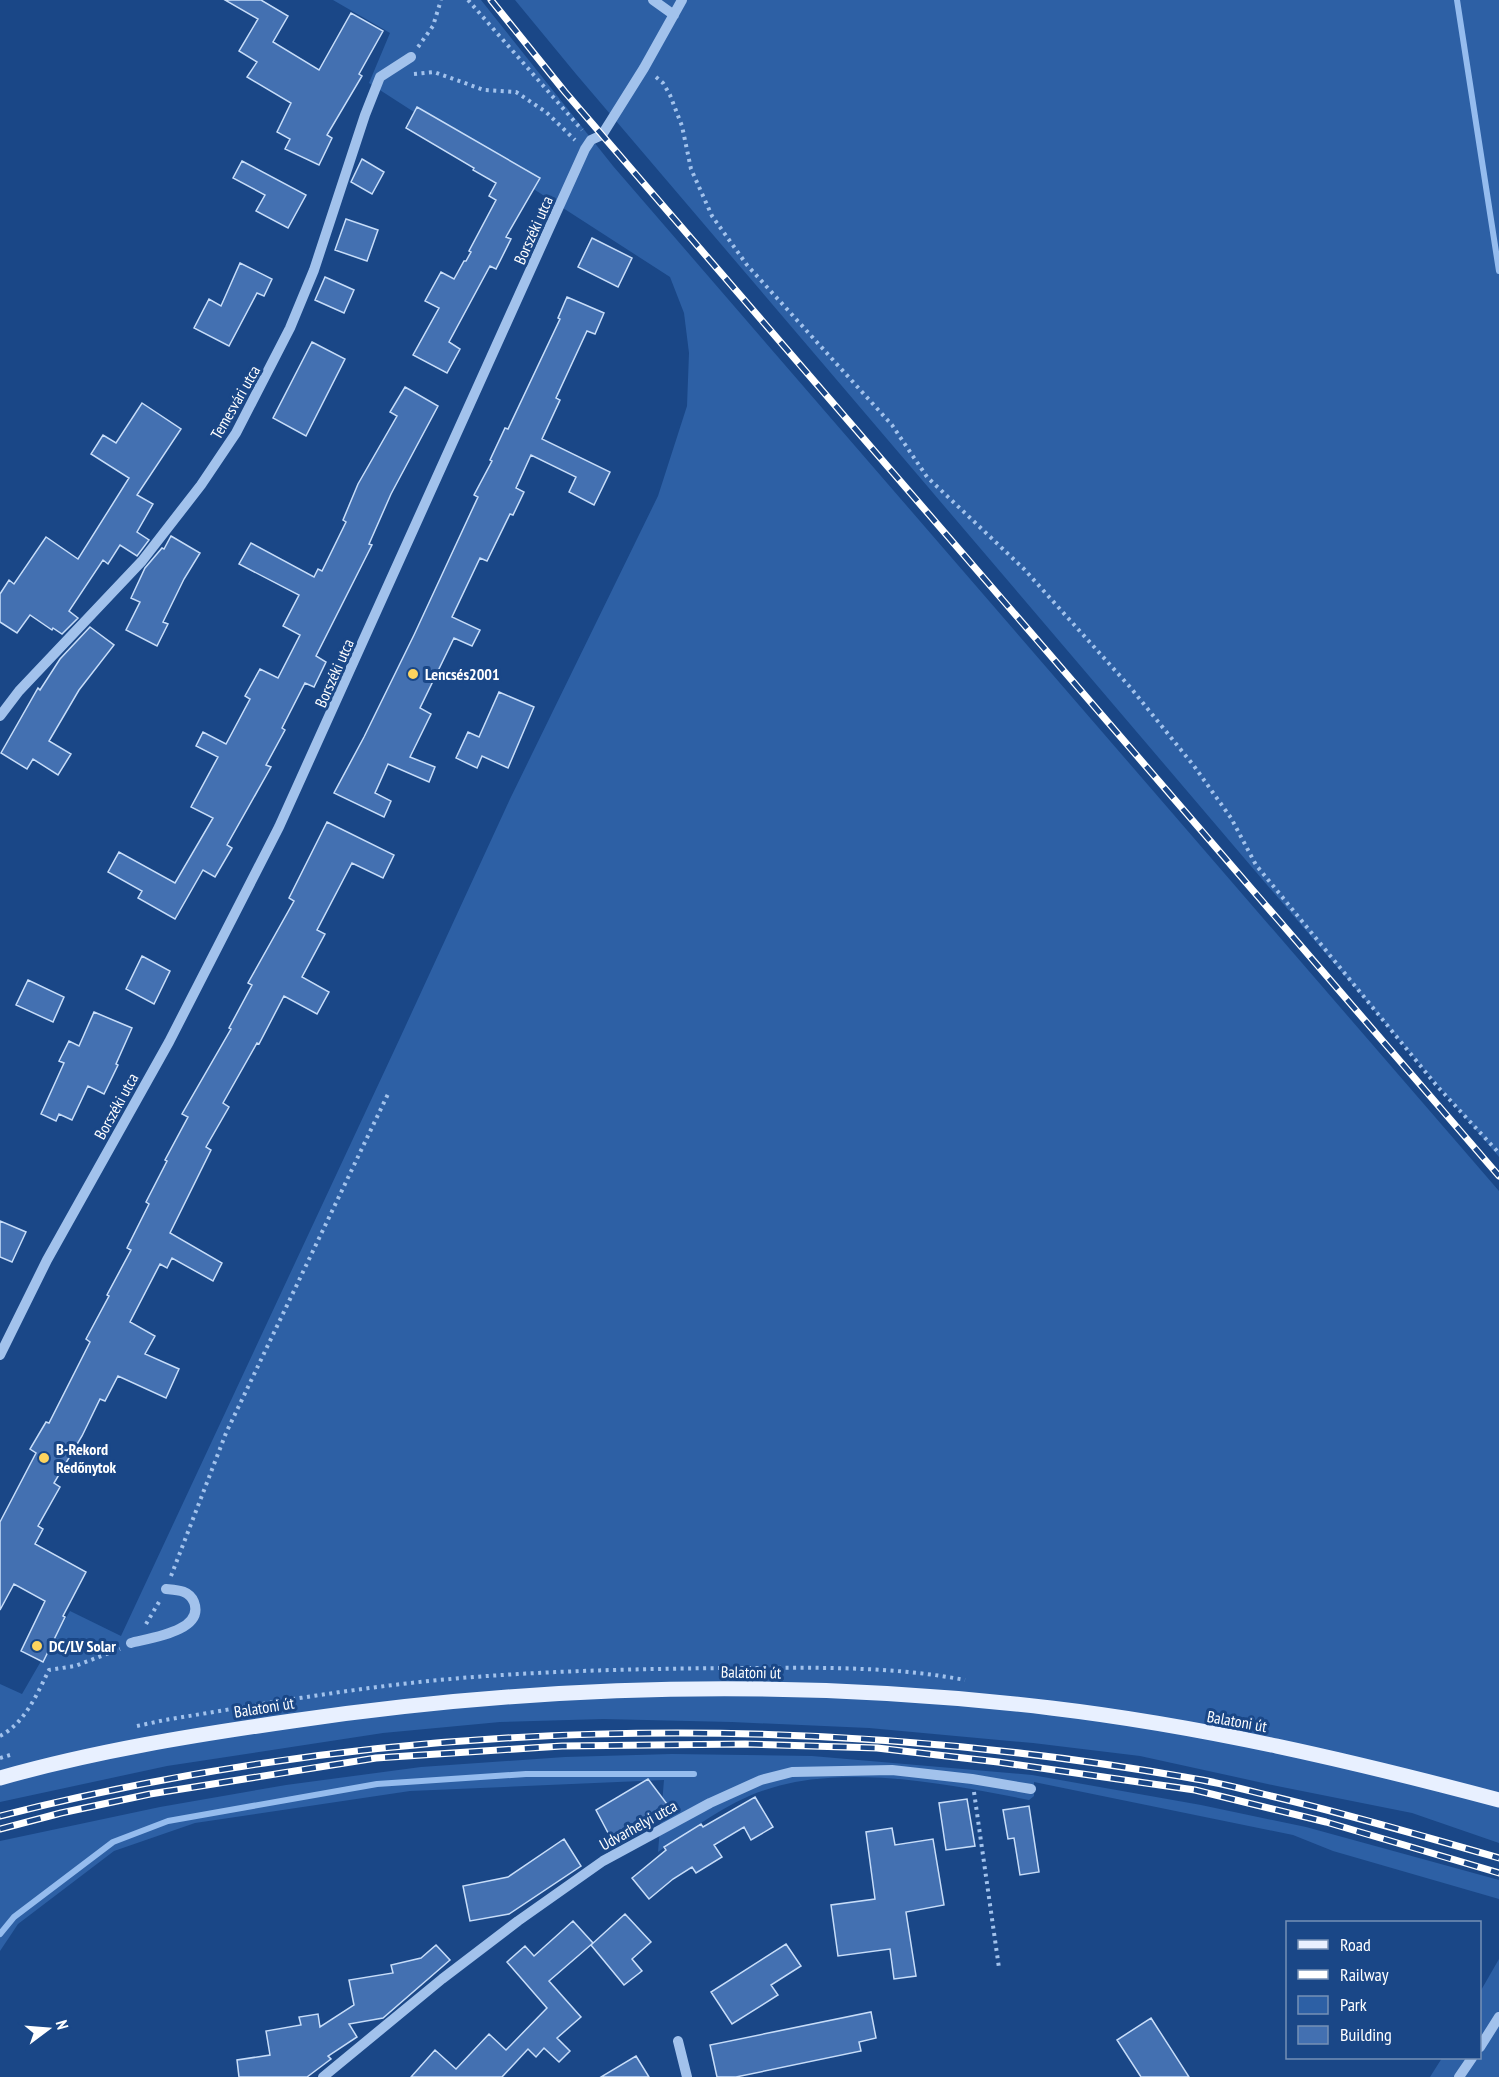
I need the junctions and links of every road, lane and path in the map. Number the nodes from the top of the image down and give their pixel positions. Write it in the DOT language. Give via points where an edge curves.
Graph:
graph roads {
  1 [pos="441,0"];
  2 [pos="468,0"];
  3 [pos="653,0"];
  4 [pos="682,0"];
  5 [pos="674,15"];
  6 [pos="411,57"];
  7 [pos="644,68"];
  8 [pos="412,74"];
  9 [pos="588,145"];
  10 [pos="0,716"];
  11 [pos="388,1094"];
  12 [pos="1499,1153"];
  13 [pos="0,1355"];
  14 [pos="166,1589"];
  15 [pos="131,1643"];
  16 [pos="0,1736"];
  17 [pos="0,1778"];
  18 [pos="972,1779"];
  19 [pos="1031,1789"];
  20 [pos="1499,1800"];
  21 [pos="999,1968"];
  22 [pos="1499,2018"];
  23 [pos="678,2041"];
  24 [pos="1481,2044"];
  25 [pos="1471,2059"];
  26 [pos="323,2077"];
  27 [pos="687,2077"];
  28 [pos="1459,2077"];
  1 -- 6 [label="path" via="433,26"];
  2 -- 9 [label="path"];
  3 -- 5 [label="street"];
  4 -- 5 [label="street, Borszéki utca"];
  5 -- 7 [label="street, Borszéki utca"];
  6 -- 10 [label="street, Temesvári utca" via="380,77 291,328 236,433 141,561"];
  7 -- 9 [label="street, Borszéki utca" via="602,135"];
  7 -- 12 [label="path" via="663,83 670,95 682,126 691,169 712,216 747,265 892,425 927,477 1024,569 1130,687 1231,818 1256,865 1437,1086"];
  8 -- 9 [label="path" via="434,72 484,90 516,92"];
  9 -- 13 [label="street, Borszéki utca" via="284,817 169,1042 47,1260"];
  11 -- 14 [label="path" via="226,1433"];
  14 -- 15 [label="path"];
  14 -- 15 [label="street" via="187,1593 194,1603 194,1617 178,1630"];
  15 -- 16 [label="path" via="94,1661 50,1670 17,1724"];
  17 -- 20 [label="main road, Balatoni út" via="182,1739 439,1702 584,1692 751,1689 927,1697 1051,1708 1284,1747"];
  18 -- 19 [label="street, Udvarhelyi utca"];
  18 -- 21 [label="path"];
  18 -- 26 [label="street, Udvarhelyi utca" via="892,1770 792,1772 738,1789 603,1861 442,1978"];
  22 -- 24 [label="street"];
  23 -- 27 [label="street"];
  25 -- 28 [label="street"];
}
